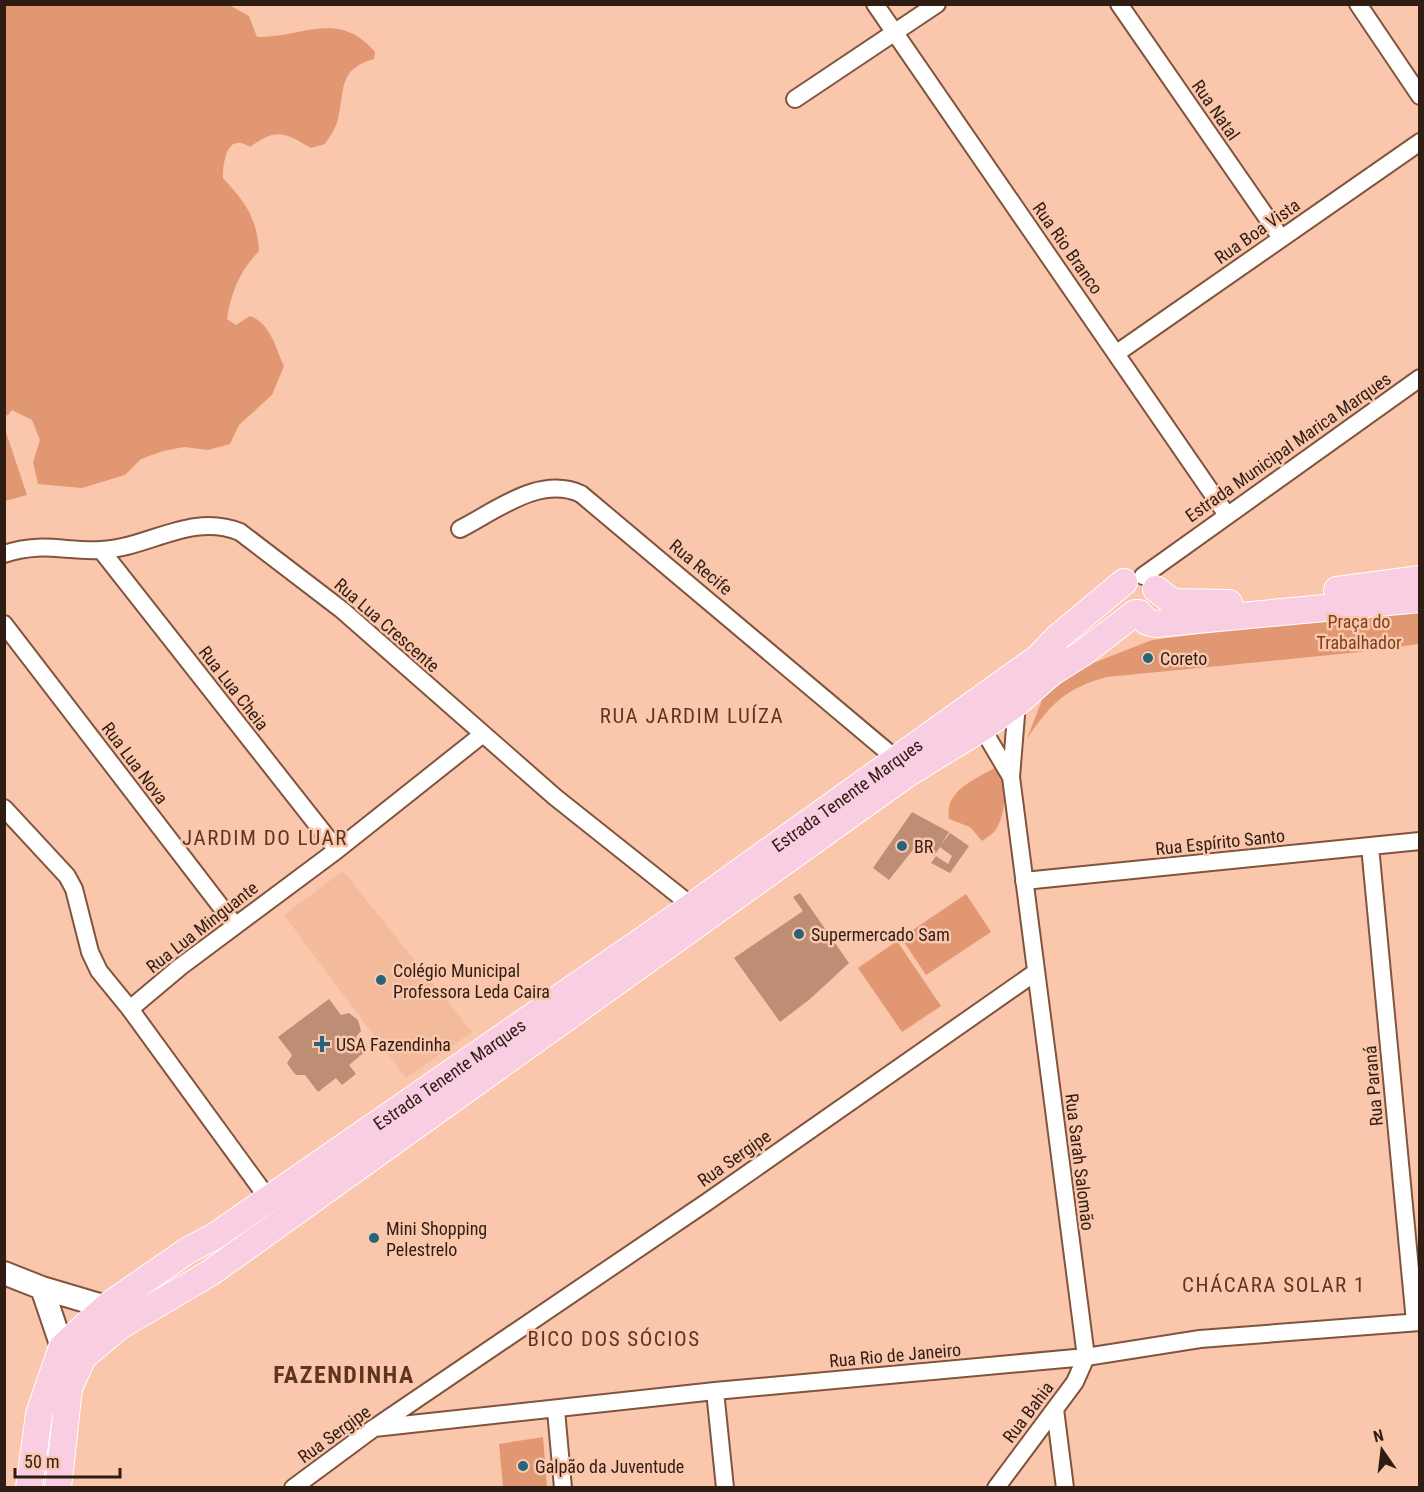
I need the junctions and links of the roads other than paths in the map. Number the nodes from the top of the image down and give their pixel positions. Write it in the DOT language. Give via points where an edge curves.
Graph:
graph roads {
  1 [pos="875,4"];
  2 [pos="938,4"];
  3 [pos="1119,4"];
  4 [pos="1358,4"];
  5 [pos="896,34"];
  6 [pos="1419,96"];
  7 [pos="795,99"];
  8 [pos="1419,142"];
  9 [pos="1281,238"];
  10 [pos="1118,353"];
  11 [pos="1419,378"];
  12 [pos="1227,515"];
  13 [pos="460,529"];
  14 [pos="101,550"];
  15 [pos="4,554"];
  16 [pos="1419,579"];
  17 [pos="1144,583"];
  18 [pos="1419,599"];
  19 [pos="1137,613"];
  20 [pos="4,624"];
  21 [pos="1011,677"];
  22 [pos="1017,703"];
  23 [pos="982,728"];
  24 [pos="483,734"];
  25 [pos="896,758"];
  26 [pos="1011,777"];
  27 [pos="4,808"];
  28 [pos="1419,841"];
  29 [pos="1370,846"];
  30 [pos="337,850"];
  31 [pos="1024,881"];
  32 [pos="692,906"];
  33 [pos="235,925"];
  34 [pos="1036,972"];
  35 [pos="130,1010"];
  36 [pos="267,1197"];
  37 [pos="4,1273"];
  38 [pos="42,1288"];
  39 [pos="106,1307"];
  40 [pos="1417,1322"];
  41 [pos="62,1347"];
  42 [pos="1086,1357"];
  43 [pos="715,1391"];
  44 [pos="1055,1409"];
  45 [pos="556,1410"];
  46 [pos="374,1428"];
  47 [pos="30,1488"];
  48 [pos="58,1488"];
  49 [pos="292,1488"];
  50 [pos="563,1488"];
  51 [pos="725,1488"];
  52 [pos="996,1488"];
  53 [pos="1065,1488"];
  1 -- 5 [label="street, Rua Rio Branco"];
  2 -- 5 [label="street"];
  3 -- 9 [label="street, Rua Natal"];
  4 -- 6 [label="street"];
  5 -- 7 [label="street"];
  5 -- 10 [label="street, Rua Rio Branco"];
  8 -- 9 [label="street, Rua Boa Vista"];
  9 -- 10 [label="street, Rua Boa Vista"];
  10 -- 12 [label="street, Rua Rio Branco"];
  11 -- 12 [label="street, Estrada Municipal Marica Marques"];
  12 -- 17 [label="street, Estrada Municipal Marica Marques" via="1180,548"];
  13 -- 25 [label="street, Rua Recife" via="542,489 558,487 581,494"];
  14 -- 15 [label="street, Rua Lua Crescente" via="36,547"];
  14 -- 24 [label="street, Rua Lua Crescente" via="201,525 226,526 240,532 342,610"];
  14 -- 30 [label="street, Rua Lua Cheia"];
  16 -- 17 [label="main road" via="1238,603 1173,602"];
  17 -- 19 [label="main road, Estrada Tenente Marques" via="1155,602"];
  17 -- 21 [label="main road, Estrada Tenente Marques" via="1058,637"];
  18 -- 19 [label="main road" via="1155,624"];
  19 -- 22 [label="main road, Estrada Tenente Marques" via="1051,673"];
  20 -- 33 [label="street, Rua Lua Nova"];
  21 -- 23 [label="main road" via="1005,688 977,708"];
  21 -- 25 [label="main road, Estrada Tenente Marques"];
  22 -- 23 [label="main road, Estrada Tenente Marques"];
  22 -- 26 [label="street"];
  23 -- 26 [label="street"];
  23 -- 48 [label="main road, Estrada Tenente Marques" via="907,774 210,1273 120,1326 83,1357 69,1388"];
  24 -- 30 [label="street, Rua Lua Minguante"];
  24 -- 32 [label="street, Rua Lua Crescente"];
  25 -- 32 [label="main road, Estrada Tenente Marques"];
  26 -- 31 [label="street"];
  27 -- 35 [label="street" via="67,876 90,952 99,971"];
  28 -- 29 [label="street, Rua Espírito Santo"];
  29 -- 31 [label="street, Rua Espírito Santo"];
  29 -- 40 [label="street, Rua Paraná"];
  30 -- 33 [label="street, Rua Lua Minguante"];
  31 -- 34 [label="street"];
  32 -- 36 [label="main road, Estrada Tenente Marques"];
  33 -- 35 [label="street, Rua Lua Minguante"];
  34 -- 42 [label="street, Rua Sarah Salomão"];
  34 -- 46 [label="street, Rua Sergipe"];
  35 -- 36 [label="street"];
  36 -- 39 [label="main road, Estrada Tenente Marques"];
  37 -- 38 [label="street"];
  38 -- 39 [label="street"];
  38 -- 41 [label="street"];
  39 -- 41 [label="main road, Estrada Tenente Marques"];
  40 -- 42 [label="street, Rua Rio de Janeiro" via="1200,1340"];
  41 -- 47 [label="main road, Estrada Tenente Marques" via="39,1414"];
  42 -- 43 [label="street, Rua Rio de Janeiro"];
  42 -- 44 [label="street, Rua Bahia" via="1075,1382"];
  43 -- 45 [label="street, Rua Rio de Janeiro"];
  43 -- 51 [label="street"];
  44 -- 52 [label="street, Rua Bahia"];
  44 -- 53 [label="street"];
  45 -- 46 [label="street, Rua Rio de Janeiro"];
  45 -- 50 [label="street"];
  46 -- 49 [label="street, Rua Sergipe"];
}
